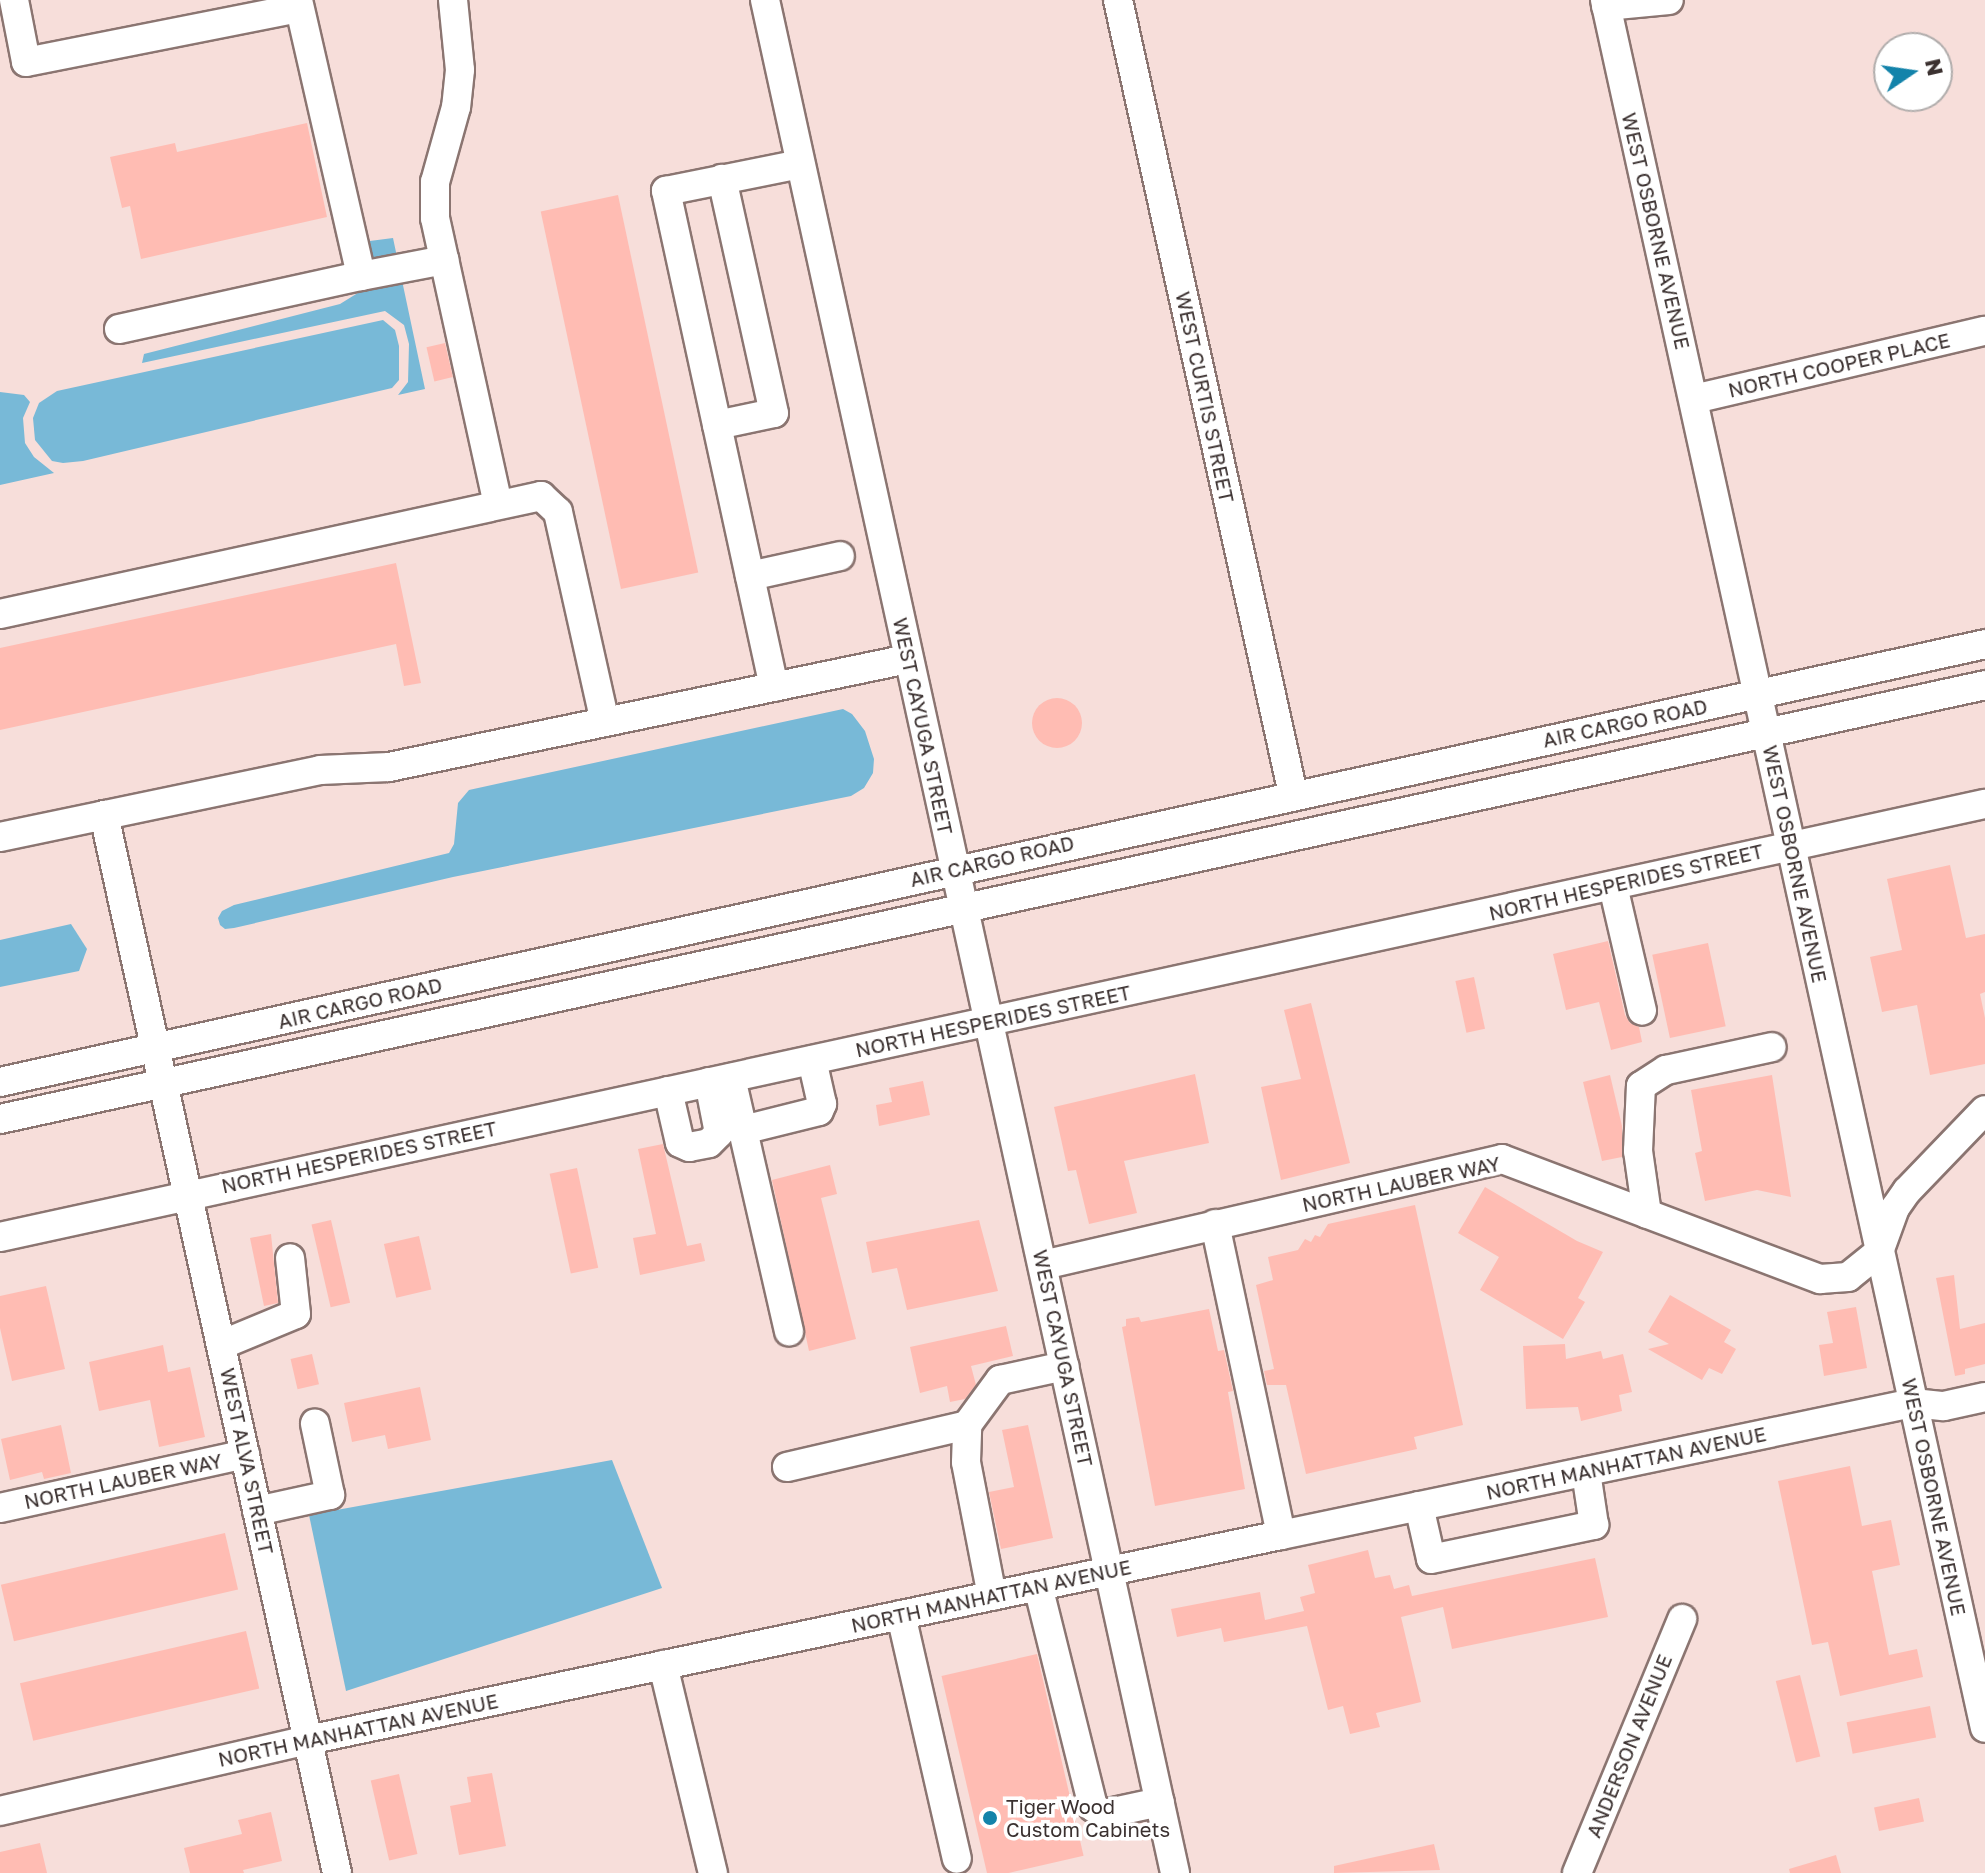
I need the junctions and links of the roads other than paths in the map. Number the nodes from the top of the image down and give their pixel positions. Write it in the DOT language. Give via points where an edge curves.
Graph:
graph roads {
  1 [pos="14,0"];
  2 [pos="453,0"];
  3 [pos="765,0"];
  4 [pos="1118,0"];
  5 [pos="1669,0"];
  6 [pos="1606,3"];
  7 [pos="299,4"];
  8 [pos="800,164"];
  9 [pos="722,179"];
  10 [pos="444,260"];
  11 [pos="361,276"];
  12 [pos="119,329"];
  13 [pos="1985,331"];
  14 [pos="1694,399"];
  15 [pos="717,425"];
  16 [pos="498,504"];
  17 [pos="840,556"];
  18 [pos="750,576"];
  19 [pos="0,614"];
  20 [pos="1985,644"];
  21 [pos="908,659"];
  22 [pos="1985,685"];
  23 [pos="774,687"];
  24 [pos="1758,694"];
  25 [pos="605,722"];
  26 [pos="1766,733"];
  27 [pos="1293,794"];
  28 [pos="1985,804"];
  29 [pos="104,815"];
  30 [pos="0,837"];
  31 [pos="1790,845"];
  32 [pos="955,870"];
  33 [pos="1613,886"];
  34 [pos="963,910"];
  35 [pos="1642,1011"];
  36 [pos="988,1022"];
  37 [pos="1772,1047"];
  38 [pos="156,1048"];
  39 [pos="812,1060"];
  40 [pos="720,1080"];
  41 [pos="0,1082"];
  42 [pos="164,1083"];
  43 [pos="668,1091"];
  44 [pos="1985,1110"];
  45 [pos="0,1119"];
  46 [pos="743,1130"];
  47 [pos="188,1194"];
  48 [pos="1647,1214"];
  49 [pos="1215,1224"];
  50 [pos="0,1237"];
  51 [pos="1879,1252"];
  52 [pos="290,1258"];
  53 [pos="1043,1265"];
  54 [pos="789,1331"];
  55 [pos="221,1345"];
  56 [pos="1065,1366"];
  57 [pos="1985,1397"];
  58 [pos="1913,1403"];
  59 [pos="315,1424"];
  60 [pos="967,1425"];
  61 [pos="245,1454"];
  62 [pos="787,1467"];
  63 [pos="1586,1472"];
  64 [pos="1419,1506"];
  65 [pos="0,1508"];
  66 [pos="257,1511"];
  67 [pos="1281,1535"];
  68 [pos="1110,1571"];
  69 [pos="1038,1586"];
  70 [pos="992,1596"];
  71 [pos="901,1615"];
  72 [pos="1682,1619"];
  73 [pos="663,1665"];
  74 [pos="1978,1665"];
  75 [pos="1985,1728"];
  76 [pos="308,1740"];
  77 [pos="1160,1802"];
  78 [pos="0,1811"];
  79 [pos="957,1859"];
  80 [pos="337,1873"];
  81 [pos="713,1873"];
  82 [pos="1175,1873"];
  83 [pos="1577,1873"];
  1 -- 7 [label="street" via="26,62"];
  2 -- 10 [label="street" via="460,70 456,107 435,182 435,218"];
  3 -- 8 [label="street, WEST CAYUGA STREET"];
  4 -- 27 [label="street, WEST CURTIS STREET"];
  5 -- 6 [label="street"];
  6 -- 14 [label="street, WEST OSBORNE AVENUE"];
  7 -- 11 [label="street"];
  8 -- 9 [label="street"];
  8 -- 21 [label="street, WEST CAYUGA STREET"];
  9 -- 15 [label="street" via="666,191"];
  9 -- 15 [label="street" via="774,413"];
  10 -- 11 [label="street"];
  10 -- 16 [label="street"];
  11 -- 12 [label="street"];
  13 -- 14 [label="street, NORTH COOPER PLACE"];
  14 -- 24 [label="street, WEST OSBORNE AVENUE"];
  15 -- 18 [label="street"];
  16 -- 19 [label="street"];
  16 -- 25 [label="street" via="541,496 558,512"];
  17 -- 18 [label="street"];
  18 -- 23 [label="street"];
  20 -- 24 [label="street, AIR CARGO ROAD"];
  21 -- 23 [label="street"];
  21 -- 32 [label="street, WEST CAYUGA STREET"];
  22 -- 26 [label="street, AIR CARGO ROAD"];
  23 -- 25 [label="street"];
  24 -- 26 [label="street, WEST OSBORNE AVENUE"];
  24 -- 27 [label="street, AIR CARGO ROAD"];
  25 -- 29 [label="street" via="389,767 320,770"];
  26 -- 31 [label="street, WEST OSBORNE AVENUE"];
  26 -- 34 [label="street, AIR CARGO ROAD"];
  27 -- 32 [label="street, AIR CARGO ROAD"];
  28 -- 31 [label="street, NORTH HESPERIDES STREET"];
  29 -- 30 [label="street"];
  29 -- 38 [label="street, WEST ALVA STREET"];
  31 -- 33 [label="street, NORTH HESPERIDES STREET"];
  31 -- 51 [label="street, WEST OSBORNE AVENUE"];
  32 -- 34 [label="street, WEST CAYUGA STREET"];
  32 -- 38 [label="street, AIR CARGO ROAD"];
  33 -- 35 [label="street"];
  33 -- 36 [label="street, NORTH HESPERIDES STREET"];
  34 -- 36 [label="street, WEST CAYUGA STREET"];
  34 -- 42 [label="street, AIR CARGO ROAD"];
  36 -- 39 [label="street, NORTH HESPERIDES STREET"];
  36 -- 53 [label="street, WEST CAYUGA STREET"];
  37 -- 48 [label="street" via="1666,1070 1641,1086 1638,1151"];
  38 -- 41 [label="street, AIR CARGO ROAD"];
  38 -- 42 [label="street, WEST ALVA STREET"];
  39 -- 40 [label="street, NORTH HESPERIDES STREET"];
  39 -- 46 [label="street" via="819,1111"];
  40 -- 43 [label="street, NORTH HESPERIDES STREET"];
  40 -- 43 [label="street" via="719,1133 709,1143 680,1143"];
  40 -- 46 [label="street"];
  42 -- 45 [label="street, AIR CARGO ROAD"];
  42 -- 47 [label="street, WEST ALVA STREET"];
  43 -- 47 [label="street, NORTH HESPERIDES STREET"];
  44 -- 51 [label="street" via="1907,1191"];
  46 -- 54 [label="street"];
  47 -- 50 [label="street, NORTH HESPERIDES STREET"];
  47 -- 55 [label="street, WEST ALVA STREET"];
  48 -- 49 [label="street, NORTH LAUBER WAY" via="1502,1159"];
  48 -- 51 [label="street, NORTH LAUBER WAY" via="1820,1279 1848,1277"];
  49 -- 53 [label="street, NORTH LAUBER WAY"];
  49 -- 67 [label="street"];
  51 -- 58 [label="street, WEST OSBORNE AVENUE"];
  52 -- 55 [label="street" via="296,1314"];
  53 -- 56 [label="street, WEST CAYUGA STREET"];
  55 -- 61 [label="street, WEST ALVA STREET"];
  56 -- 60 [label="street" via="1000,1380"];
  56 -- 68 [label="street, WEST CAYUGA STREET"];
  57 -- 58 [label="street, NORTH MANHATTAN AVENUE" via="1944,1406"];
  58 -- 63 [label="street, NORTH MANHATTAN AVENUE"];
  58 -- 74 [label="street, WEST OSBORNE AVENUE"];
  59 -- 66 [label="street" via="330,1495"];
  60 -- 62 [label="street"];
  60 -- 70 [label="street" via="966,1462"];
  61 -- 65 [label="street, NORTH LAUBER WAY"];
  61 -- 66 [label="street, WEST ALVA STREET"];
  63 -- 64 [label="street, NORTH MANHATTAN AVENUE"];
  63 -- 64 [label="street" via="1594,1525 1431,1559"];
  64 -- 67 [label="street, NORTH MANHATTAN AVENUE"];
  66 -- 76 [label="street, WEST ALVA STREET"];
  67 -- 68 [label="street, NORTH MANHATTAN AVENUE"];
  68 -- 69 [label="street, NORTH MANHATTAN AVENUE"];
  68 -- 77 [label="street, WEST CAYUGA STREET"];
  69 -- 70 [label="street, NORTH MANHATTAN AVENUE"];
  69 -- 77 [label="street" via="1093,1807 1104,1814"];
  70 -- 71 [label="street, NORTH MANHATTAN AVENUE"];
  71 -- 73 [label="street, NORTH MANHATTAN AVENUE"];
  71 -- 79 [label="street"];
  72 -- 83 [label="street, ANDERSON AVENUE"];
  73 -- 76 [label="street, NORTH MANHATTAN AVENUE"];
  73 -- 81 [label="street"];
  74 -- 75 [label="street, WEST OSBORNE AVENUE"];
  76 -- 78 [label="street, NORTH MANHATTAN AVENUE"];
  76 -- 80 [label="street, WEST ALVA STREET"];
  77 -- 82 [label="street, WEST CAYUGA STREET"];
}
